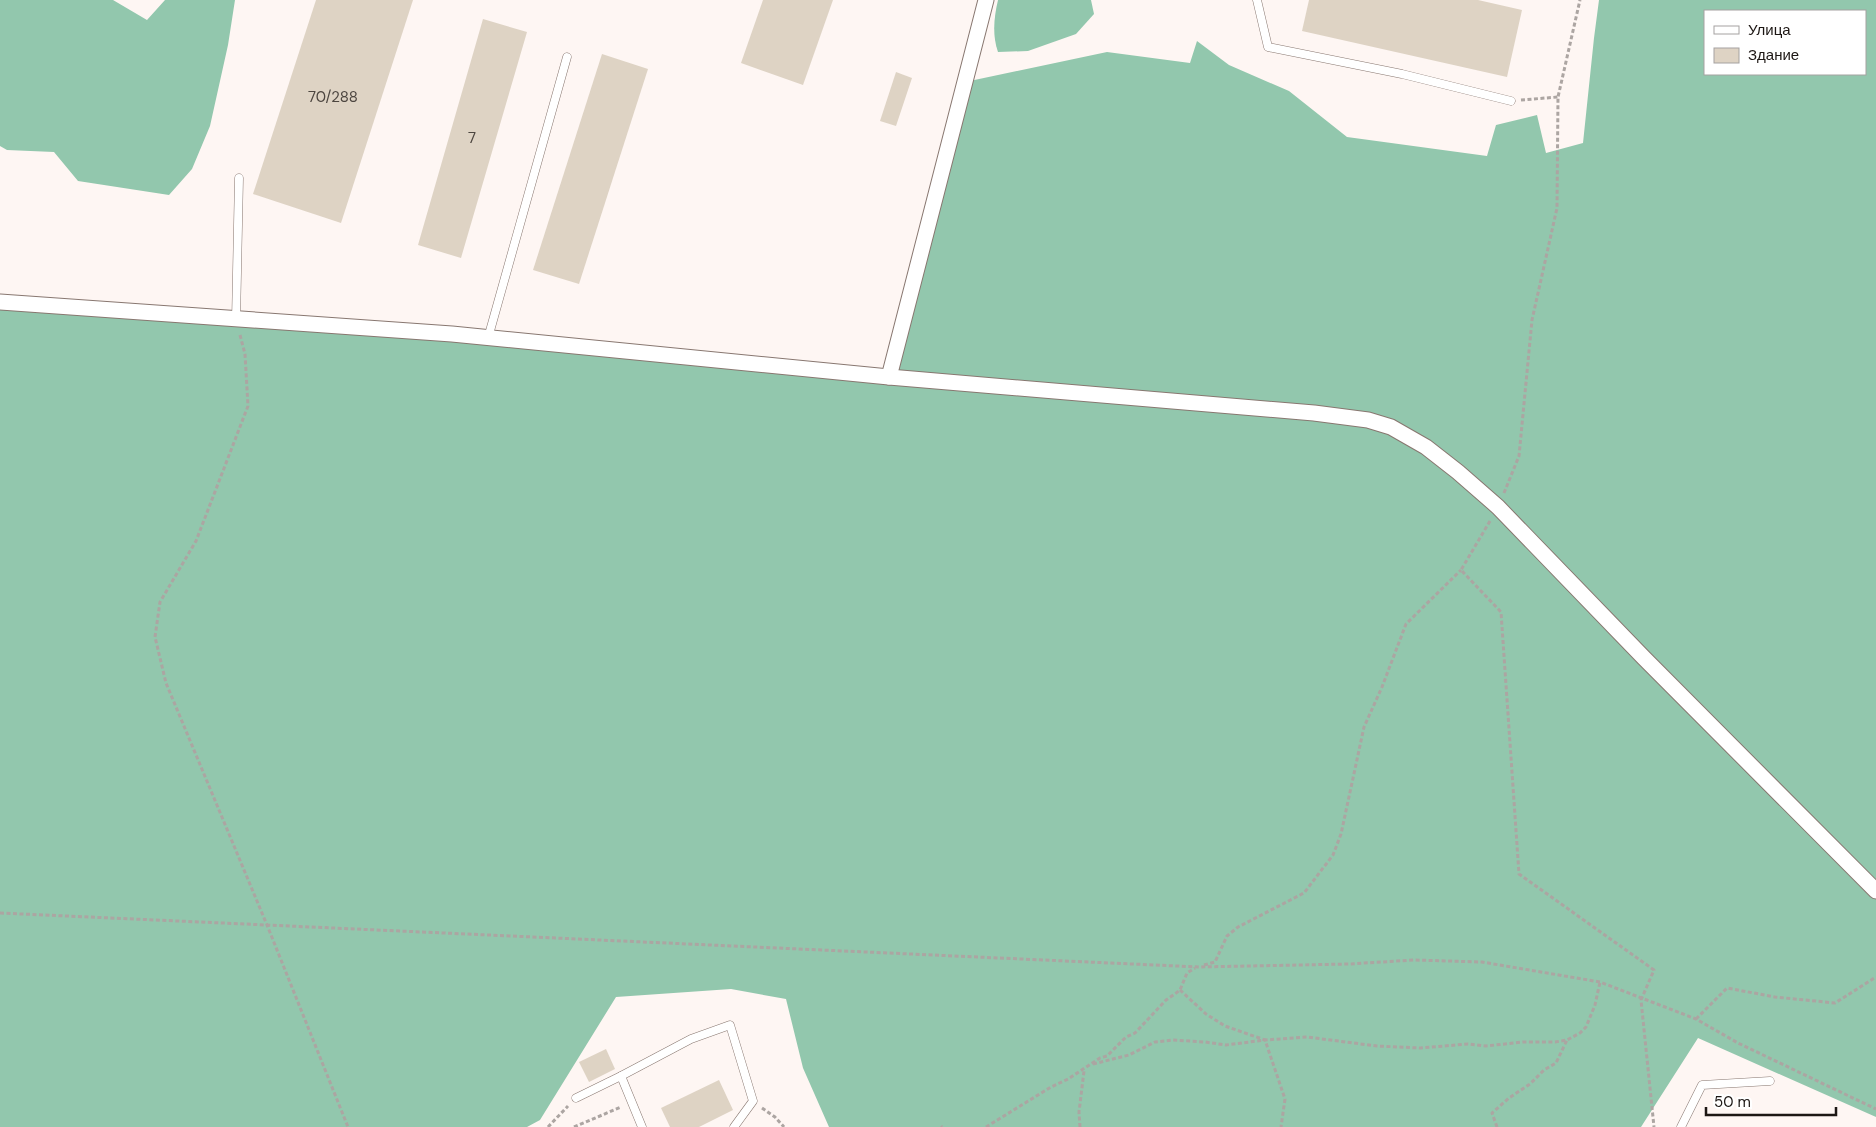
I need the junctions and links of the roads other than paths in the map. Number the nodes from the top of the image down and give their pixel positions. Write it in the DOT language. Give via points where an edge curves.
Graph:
graph roads {
  1 [pos="986,0"];
  2 [pos="1257,0"];
  3 [pos="567,56"];
  4 [pos="1510,101"];
  5 [pos="238,178"];
  6 [pos="0,302"];
  7 [pos="236,320"];
  8 [pos="488,338"];
  9 [pos="889,377"];
  10 [pos="1876,891"];
  11 [pos="621,1076"];
  12 [pos="1770,1080"];
  13 [pos="576,1098"];
  14 [pos="642,1127"];
  15 [pos="734,1127"];
  16 [pos="1681,1127"];
  1 -- 9 [label="street"];
  2 -- 4 [label="lane" via="1268,47 1402,74"];
  3 -- 8 [label="lane"];
  5 -- 7 [label="lane"];
  6 -- 7 [label="street"];
  7 -- 8 [label="street"];
  8 -- 9 [label="street"];
  9 -- 10 [label="street" via="1314,412 1391,427 1426,447 1498,507"];
  11 -- 13 [label="lane"];
  11 -- 14 [label="lane"];
  11 -- 15 [label="lane" via="691,1039 730,1025 753,1101"];
  12 -- 16 [label="lane" via="1702,1085"];
}
